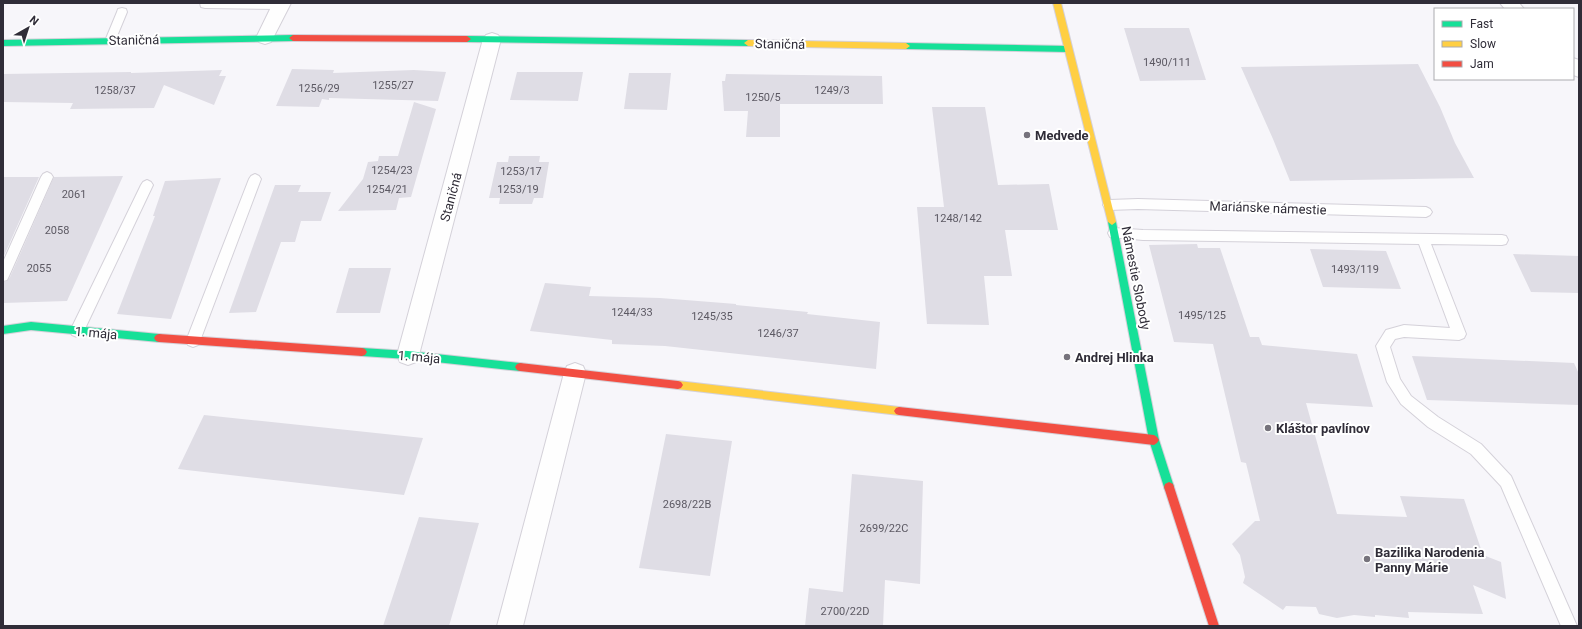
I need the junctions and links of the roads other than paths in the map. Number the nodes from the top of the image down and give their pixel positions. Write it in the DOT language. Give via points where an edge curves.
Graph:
graph roads {
  1 [pos="1057,3"];
  2 [pos="205,4"];
  3 [pos="237,4"];
  4 [pos="282,4"];
  5 [pos="122,12"];
  6 [pos="265,38"];
  7 [pos="492,39"];
  8 [pos="110,41"];
  9 [pos="3,43"];
  10 [pos="1068,49"];
  11 [pos="47,177"];
  12 [pos="255,179"];
  13 [pos="147,185"];
  14 [pos="1109,205"];
  15 [pos="1426,212"];
  16 [pos="1114,233"];
  17 [pos="1423,239"];
  18 [pos="1502,240"];
  19 [pos="3,276"];
  20 [pos="3,330"];
  21 [pos="77,331"];
  22 [pos="193,341"];
  23 [pos="408,355"];
  24 [pos="575,373"];
  25 [pos="1154,440"];
  26 [pos="510,626"];
  27 [pos="1214,626"];
  28 [pos="1569,626"];
  1 -- 10 [label="street, Námestie Slobody"];
  2 -- 3 [label="lane"];
  3 -- 4 [label="lane"];
  4 -- 6 [label="street"];
  5 -- 8 [label="lane"];
  6 -- 7 [label="street, Staničná"];
  6 -- 8 [label="street, Staničná"];
  7 -- 10 [label="street, Staničná"];
  7 -- 23 [label="street, Staničná"];
  8 -- 9 [label="street, Staničná"];
  10 -- 14 [label="street, Námestie Slobody"];
  11 -- 19 [label="lane"];
  12 -- 22 [label="lane"];
  13 -- 21 [label="lane"];
  14 -- 15 [label="lane, Mariánske námestie"];
  14 -- 16 [label="street, Námestie Slobody"];
  16 -- 17 [label="lane"];
  16 -- 25 [label="street, Námestie Slobody"];
  17 -- 18 [label="lane"];
  17 -- 28 [label="lane" via="1459,334 1404,331 1391,334 1383,346 1394,382 1406,400 1433,422 1476,449 1506,481"];
  20 -- 21 [label="street, 1. mája" via="31,326"];
  21 -- 22 [label="street, 1. mája"];
  22 -- 23 [label="street, 1. mája"];
  23 -- 24 [label="street, 1. mája"];
  24 -- 25 [label="street, 1. mája"];
  24 -- 26 [label="street"];
  25 -- 27 [label="street, Námestie Slobody"];
}
